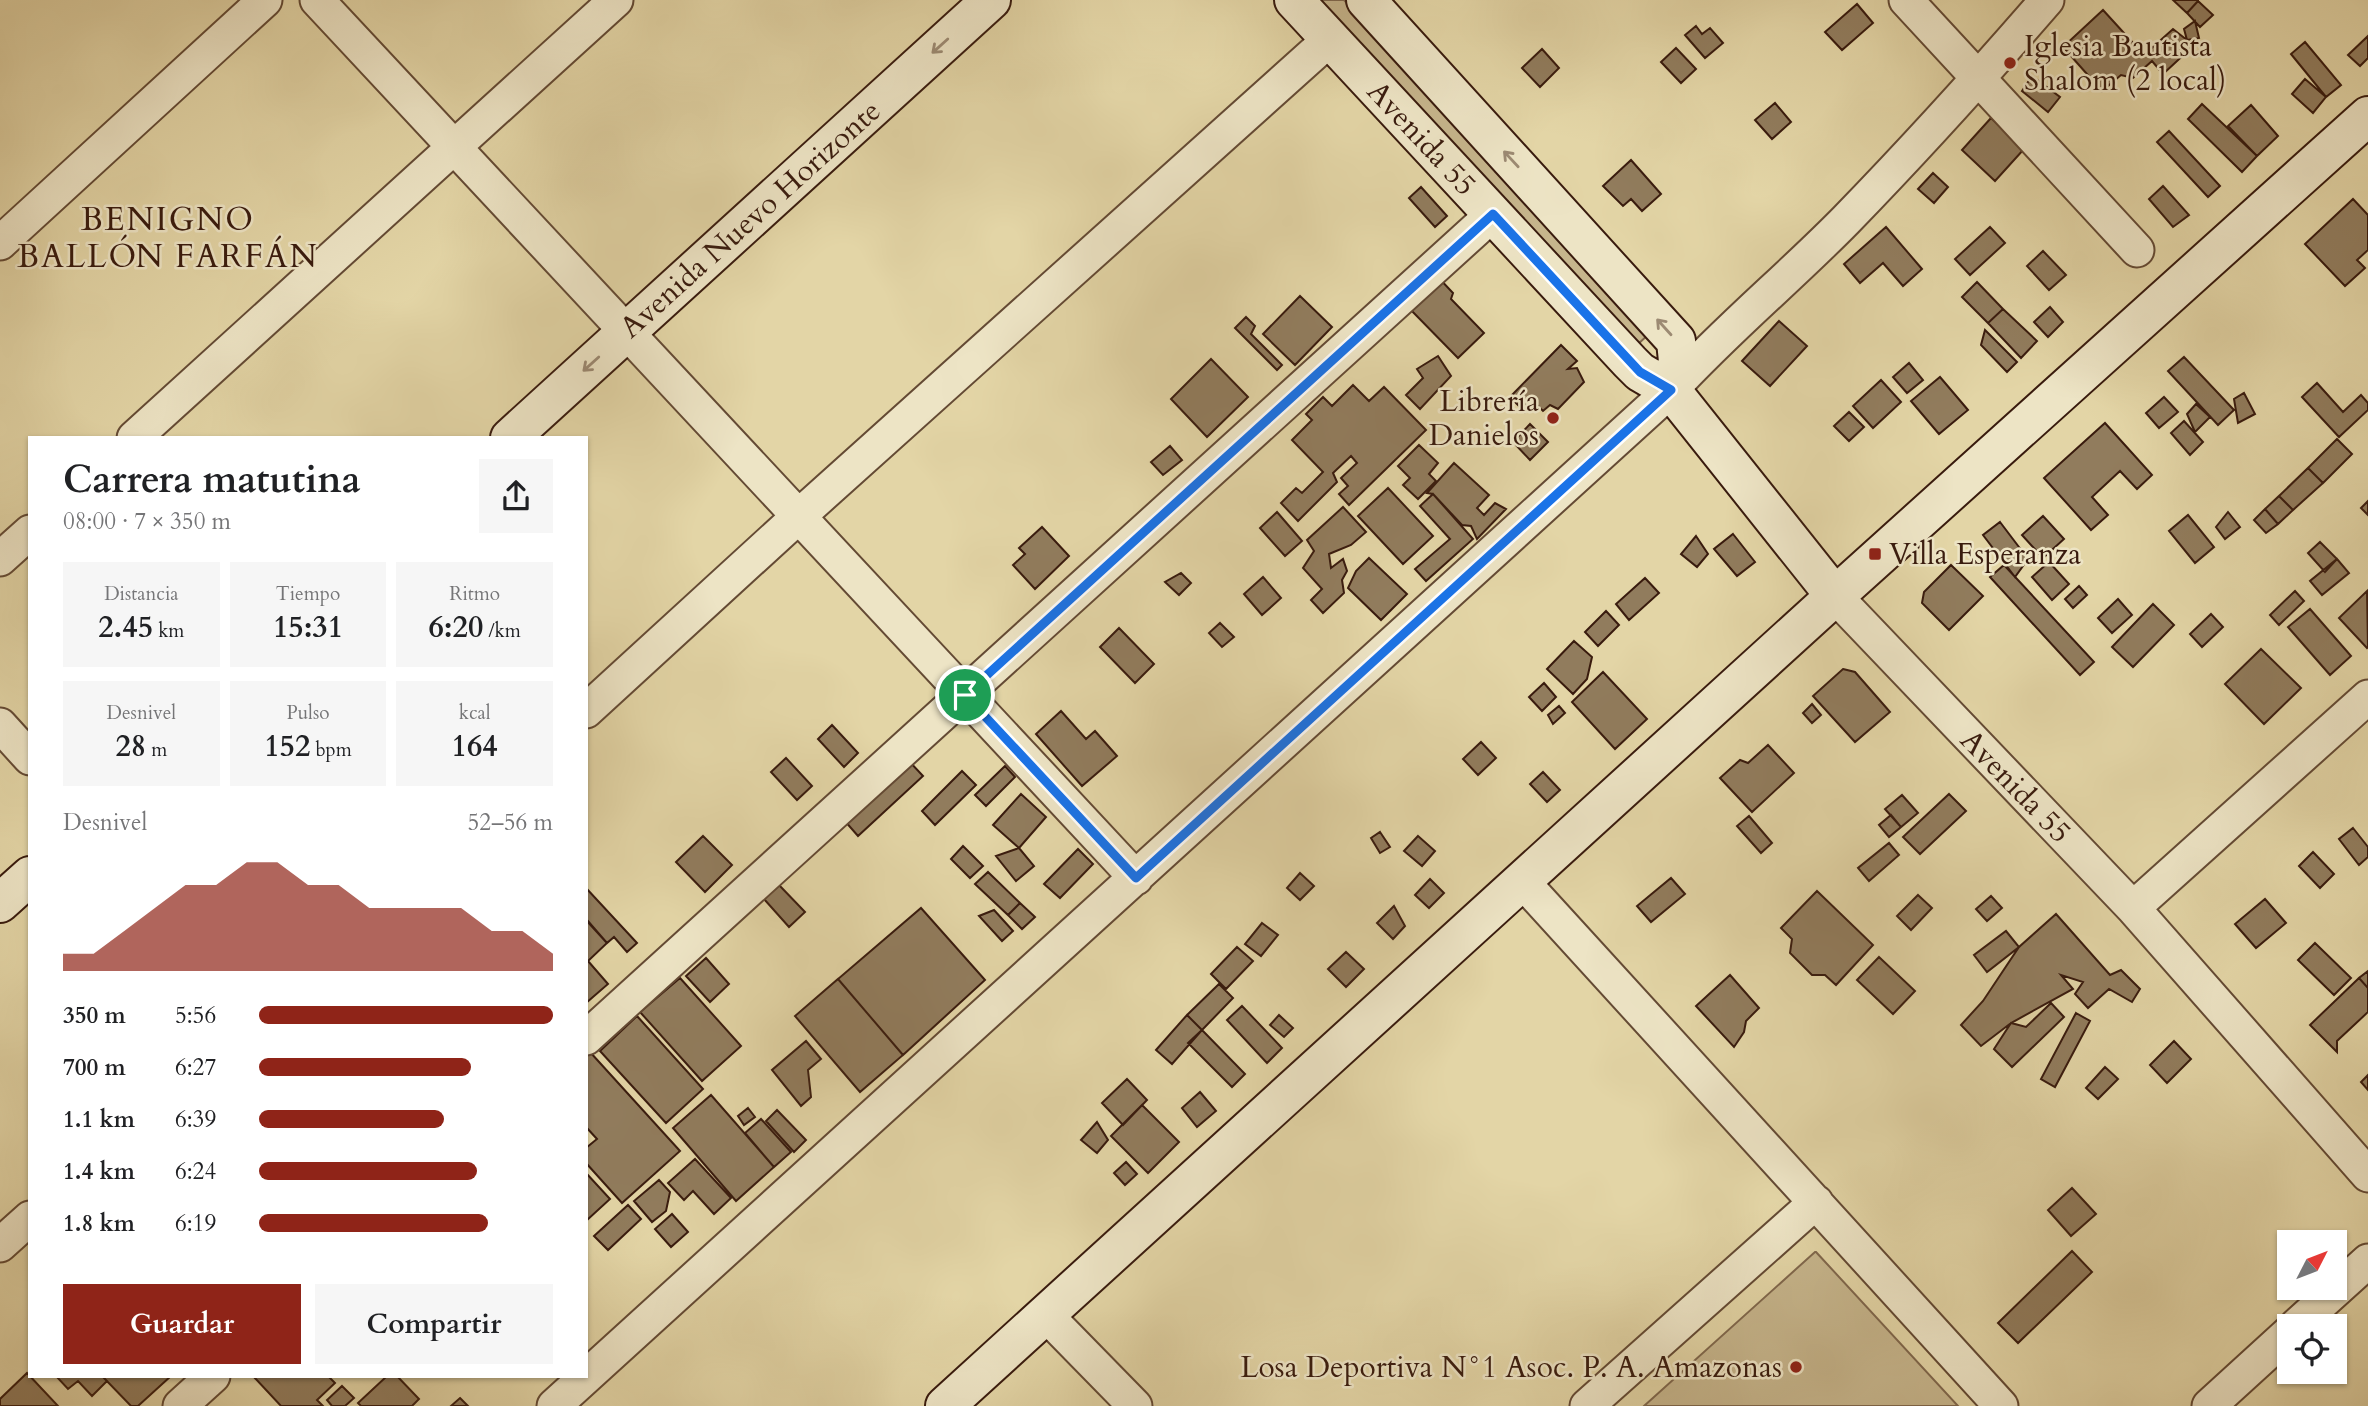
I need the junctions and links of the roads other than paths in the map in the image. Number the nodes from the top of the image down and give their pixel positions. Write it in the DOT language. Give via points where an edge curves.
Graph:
graph roads {
  1 [pos="265,0"];
  2 [pos="317,0"];
  3 [pos="616,0"];
  4 [pos="990,0"];
  5 [pos="1294,0"];
  6 [pos="1366,0"];
  7 [pos="1906,0"];
  8 [pos="2047,0"];
  9 [pos="1330,39"];
  10 [pos="1979,79"];
  11 [pos="2368,116"];
  12 [pos="453,148"];
  13 [pos="1493,214"];
  14 [pos="0,243"];
  15 [pos="2137,250"];
  16 [pos="626,331"];
  17 [pos="1671,390"];
  18 [pos="136,436"];
  19 [pos="512,436"];
  20 [pos="800,515"];
  21 [pos="28,534"];
  22 [pos="0,559"];
  23 [pos="1835,596"];
  24 [pos="965,695"];
  25 [pos="2368,697"];
  26 [pos="588,709"];
  27 [pos="0,725"];
  28 [pos="28,756"];
  29 [pos="28,878"];
  30 [pos="1136,878"];
  31 [pos="1523,882"];
  32 [pos="0,903"];
  33 [pos="2133,908"];
  34 [pos="588,1036"];
  35 [pos="2368,1175"];
  36 [pos="1816,1202"];
  37 [pos="28,1221"];
  38 [pos="0,1245"];
  39 [pos="2368,1261"];
  40 [pos="2310,1314"];
  41 [pos="1046,1315"];
  42 [pos="2277,1344"];
  43 [pos="592,1361"];
  44 [pos="212,1378"];
  45 [pos="578,1378"];
  46 [pos="180,1406"];
  47 [pos="554,1406"];
  48 [pos="945,1406"];
  49 [pos="1135,1406"];
  50 [pos="1587,1406"];
  51 [pos="2001,1406"];
  52 [pos="2209,1406"];
  1 -- 14 [label="street"];
  2 -- 12 [label="street"];
  3 -- 12 [label="street"];
  4 -- 16 [label="street, Avenida Nuevo Horizonte, one-way"];
  5 -- 9 [label="street, Avenida 55"];
  17 -- 6 [label="street, Avenida 55, one-way" via="1678,361 1676,341"];
  7 -- 10 [label="street"];
  8 -- 10 [label="street"];
  9 -- 13 [label="street, Avenida 55"];
  9 -- 20 [label="street"];
  10 -- 15 [label="street"];
  10 -- 17 [label="street" via="1845,221"];
  11 -- 23 [label="street"];
  12 -- 16 [label="street"];
  12 -- 18 [label="street"];
  13 -- 17 [label="street, Avenida 55" via="1640,372"];
  13 -- 24 [label="street"];
  16 -- 19 [label="street, Avenida Nuevo Horizonte, one-way"];
  16 -- 20 [label="street"];
  17 -- 23 [label="street, Avenida 55"];
  17 -- 30 [label="street"];
  20 -- 24 [label="street"];
  20 -- 26 [label="street"];
  21 -- 22 [label="street"];
  23 -- 31 [label="street"];
  23 -- 33 [label="street, Avenida 55"];
  24 -- 30 [label="street"];
  24 -- 34 [label="street"];
  25 -- 33 [label="street"];
  27 -- 28 [label="street"];
  29 -- 32 [label="street"];
  30 -- 43 [label="street"];
  31 -- 36 [label="street"];
  31 -- 41 [label="street"];
  33 -- 35 [label="street, Avenida 55"];
  36 -- 50 [label="street"];
  36 -- 51 [label="street"];
  37 -- 38 [label="street"];
  39 -- 40 [label="street"];
  41 -- 48 [label="street"];
  41 -- 49 [label="street"];
  42 -- 52 [label="street"];
  44 -- 46 [label="street"];
  45 -- 47 [label="street"];
}
